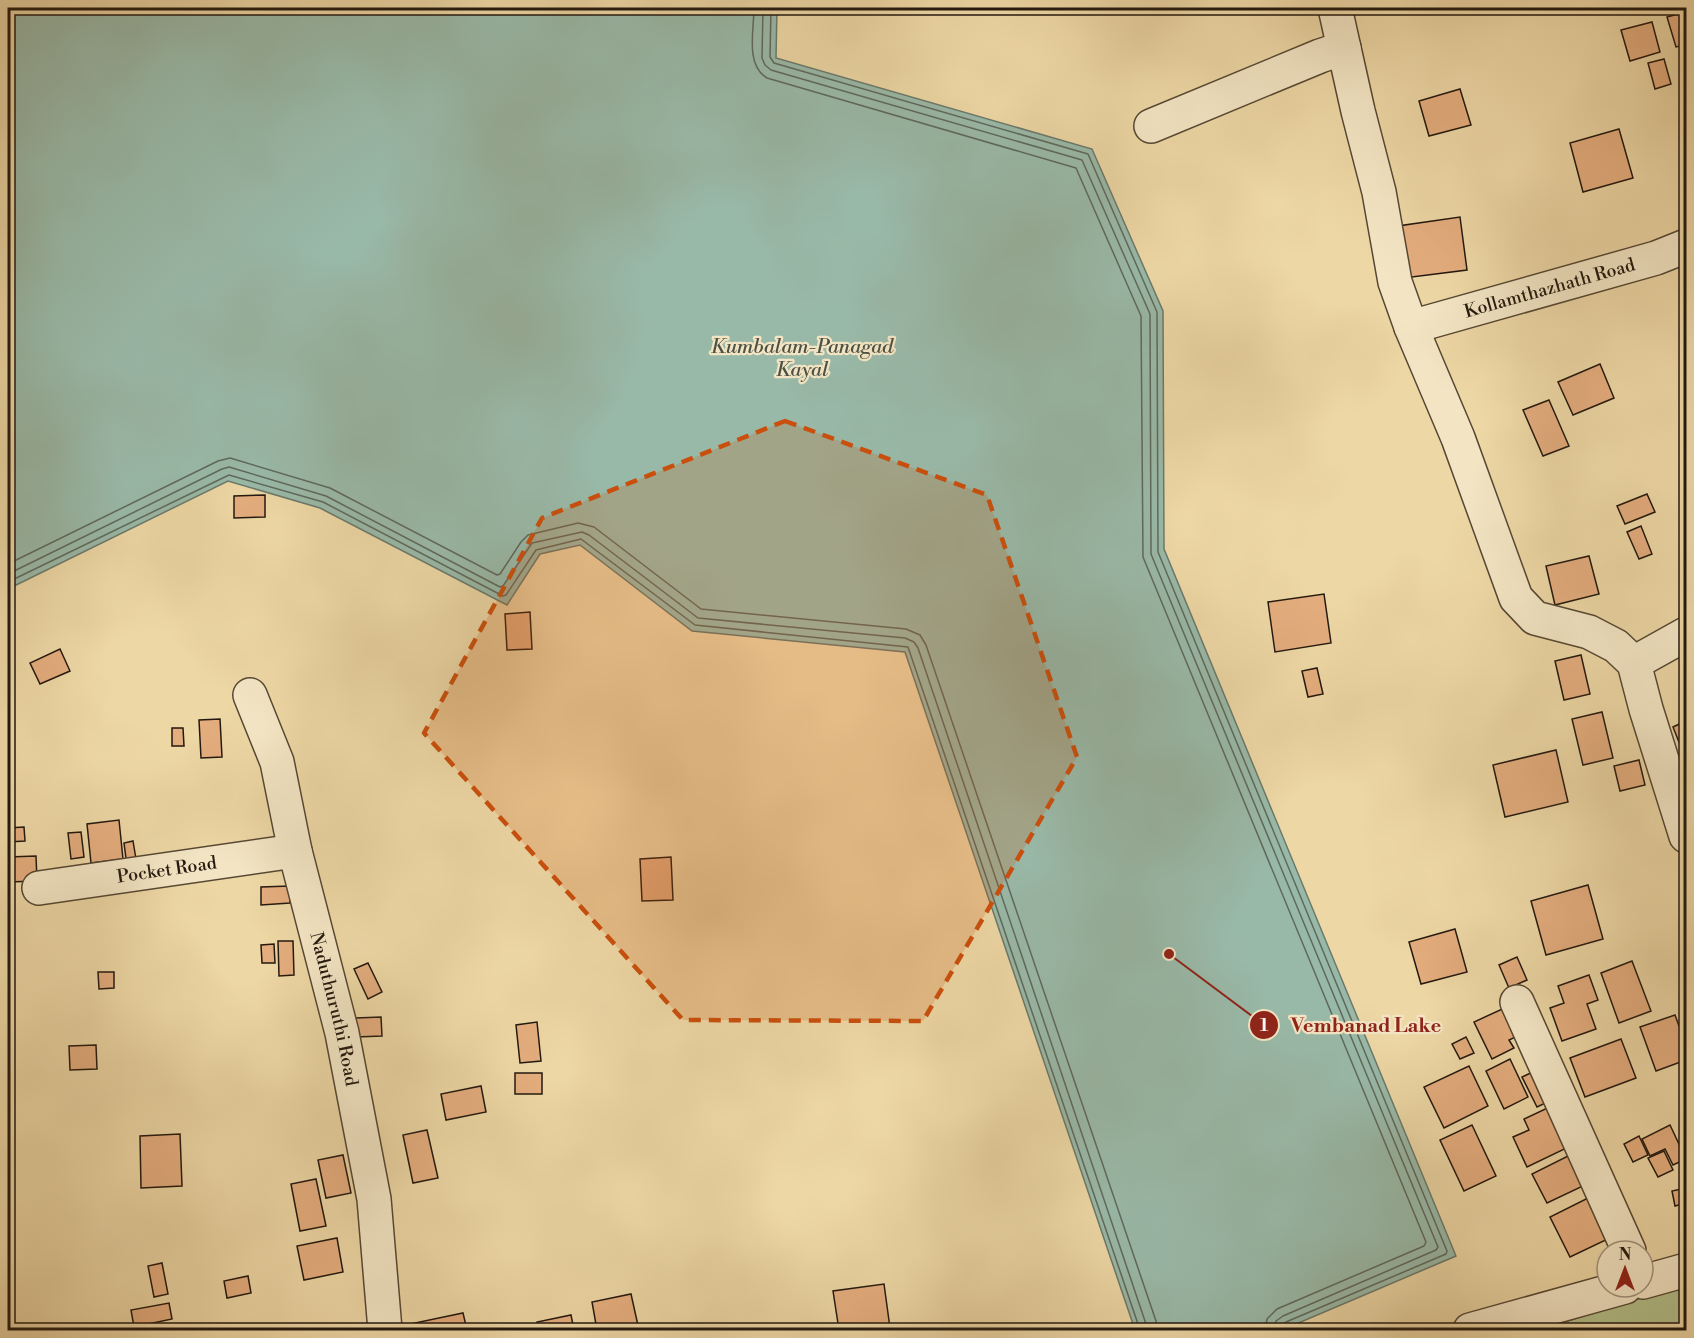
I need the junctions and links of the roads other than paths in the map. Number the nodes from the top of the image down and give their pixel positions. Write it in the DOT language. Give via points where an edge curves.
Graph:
graph roads {
  1 [pos="1335,8"];
  2 [pos="1344,48"];
  3 [pos="1151,126"];
  4 [pos="1686,246"];
  5 [pos="1411,327"];
  6 [pos="1686,634"];
  7 [pos="1634,663"];
  8 [pos="250,696"];
  9 [pos="1684,819"];
  10 [pos="295,851"];
  11 [pos="39,888"];
  12 [pos="1517,1002"];
  13 [pos="1624,1239"];
  14 [pos="1686,1270"];
  15 [pos="1655,1279"];
  16 [pos="1595,1295"];
  17 [pos="385,1330"];
  18 [pos="1470,1330"];
  1 -- 2 [label="street"];
  2 -- 3 [label="street"];
  2 -- 5 [label="street" via="1379,192 1395,282"];
  4 -- 5 [label="street, Kollamthazhath Road" via="1656,258"];
  5 -- 7 [label="street" via="1458,438 1516,598 1535,618 1588,632 1616,646"];
  6 -- 7 [label="street"];
  7 -- 9 [label="street"];
  8 -- 10 [label="street, Naduthuruthi Road" via="277,762"];
  10 -- 11 [label="street, Pocket Road"];
  10 -- 17 [label="street, Naduthuruthi Road" via="342,1033 374,1199"];
  12 -- 13 [label="street"];
  14 -- 15 [label="street"];
  16 -- 18 [label="street"];
}
